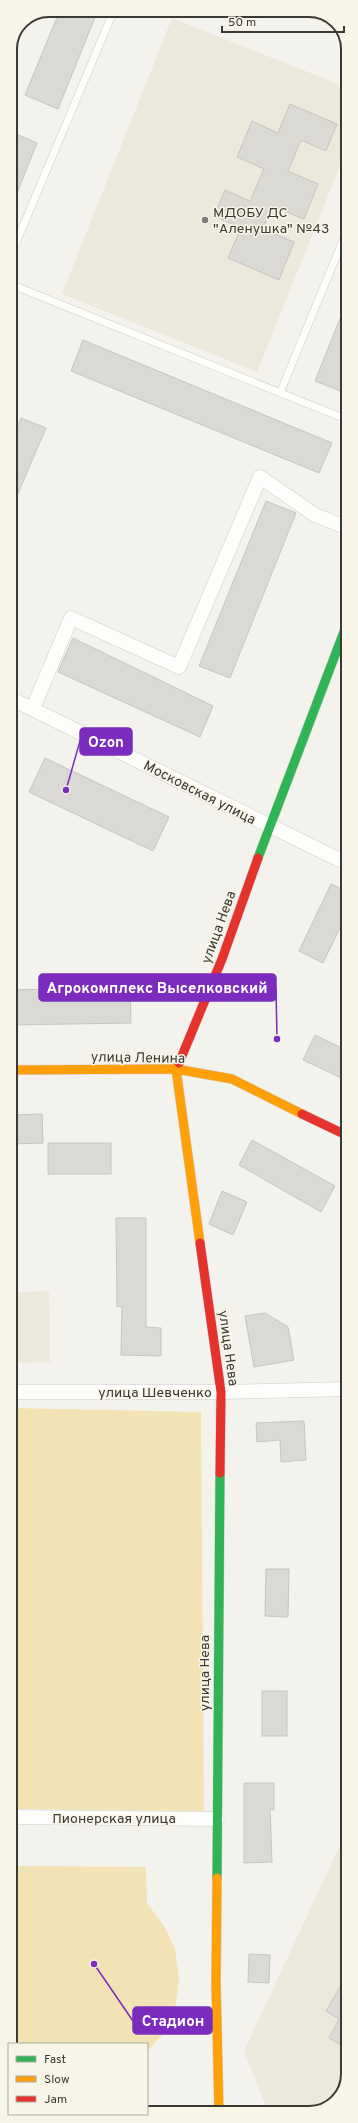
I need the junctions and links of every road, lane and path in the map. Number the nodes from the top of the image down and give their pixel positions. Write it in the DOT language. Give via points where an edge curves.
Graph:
graph roads {
  1 [pos="111,17"];
  2 [pos="17,240"];
  3 [pos="341,245"];
  4 [pos="17,287"];
  5 [pos="280,393"];
  6 [pos="341,417"];
  7 [pos="341,525"];
  8 [pos="341,639"];
  9 [pos="17,701"];
  10 [pos="32,708"];
  11 [pos="269,827"];
  12 [pos="341,861"];
  13 [pos="176,1069"];
  14 [pos="17,1070"];
  15 [pos="341,1133"];
  16 [pos="341,1389"];
  17 [pos="17,1392"];
  18 [pos="221,1392"];
  19 [pos="17,1817"];
  20 [pos="217,1819"];
  21 [pos="219,2106"];
  1 -- 2 [label="lane"];
  3 -- 5 [label="lane"];
  4 -- 5 [label="lane"];
  5 -- 6 [label="lane"];
  7 -- 10 [label="street" via="315,515 260,477 179,667 71,618"];
  8 -- 11 [label="main road, улица Нева"];
  9 -- 10 [label="street, Московская улица"];
  10 -- 11 [label="street, Московская улица"];
  11 -- 12 [label="street, Московская улица"];
  11 -- 13 [label="main road, улица Нева" via="222,959"];
  13 -- 14 [label="main road, улица Ленина"];
  13 -- 15 [label="main road, улица Ленина" via="232,1079"];
  13 -- 18 [label="main road, улица Нева"];
  16 -- 18 [label="street, улица Шевченко"];
  17 -- 18 [label="street, улица Шевченко"];
  18 -- 20 [label="main road, улица Нева"];
  19 -- 20 [label="street, Пионерская улица"];
  20 -- 21 [label="main road, улица Нева" via="216,1983"];
}
